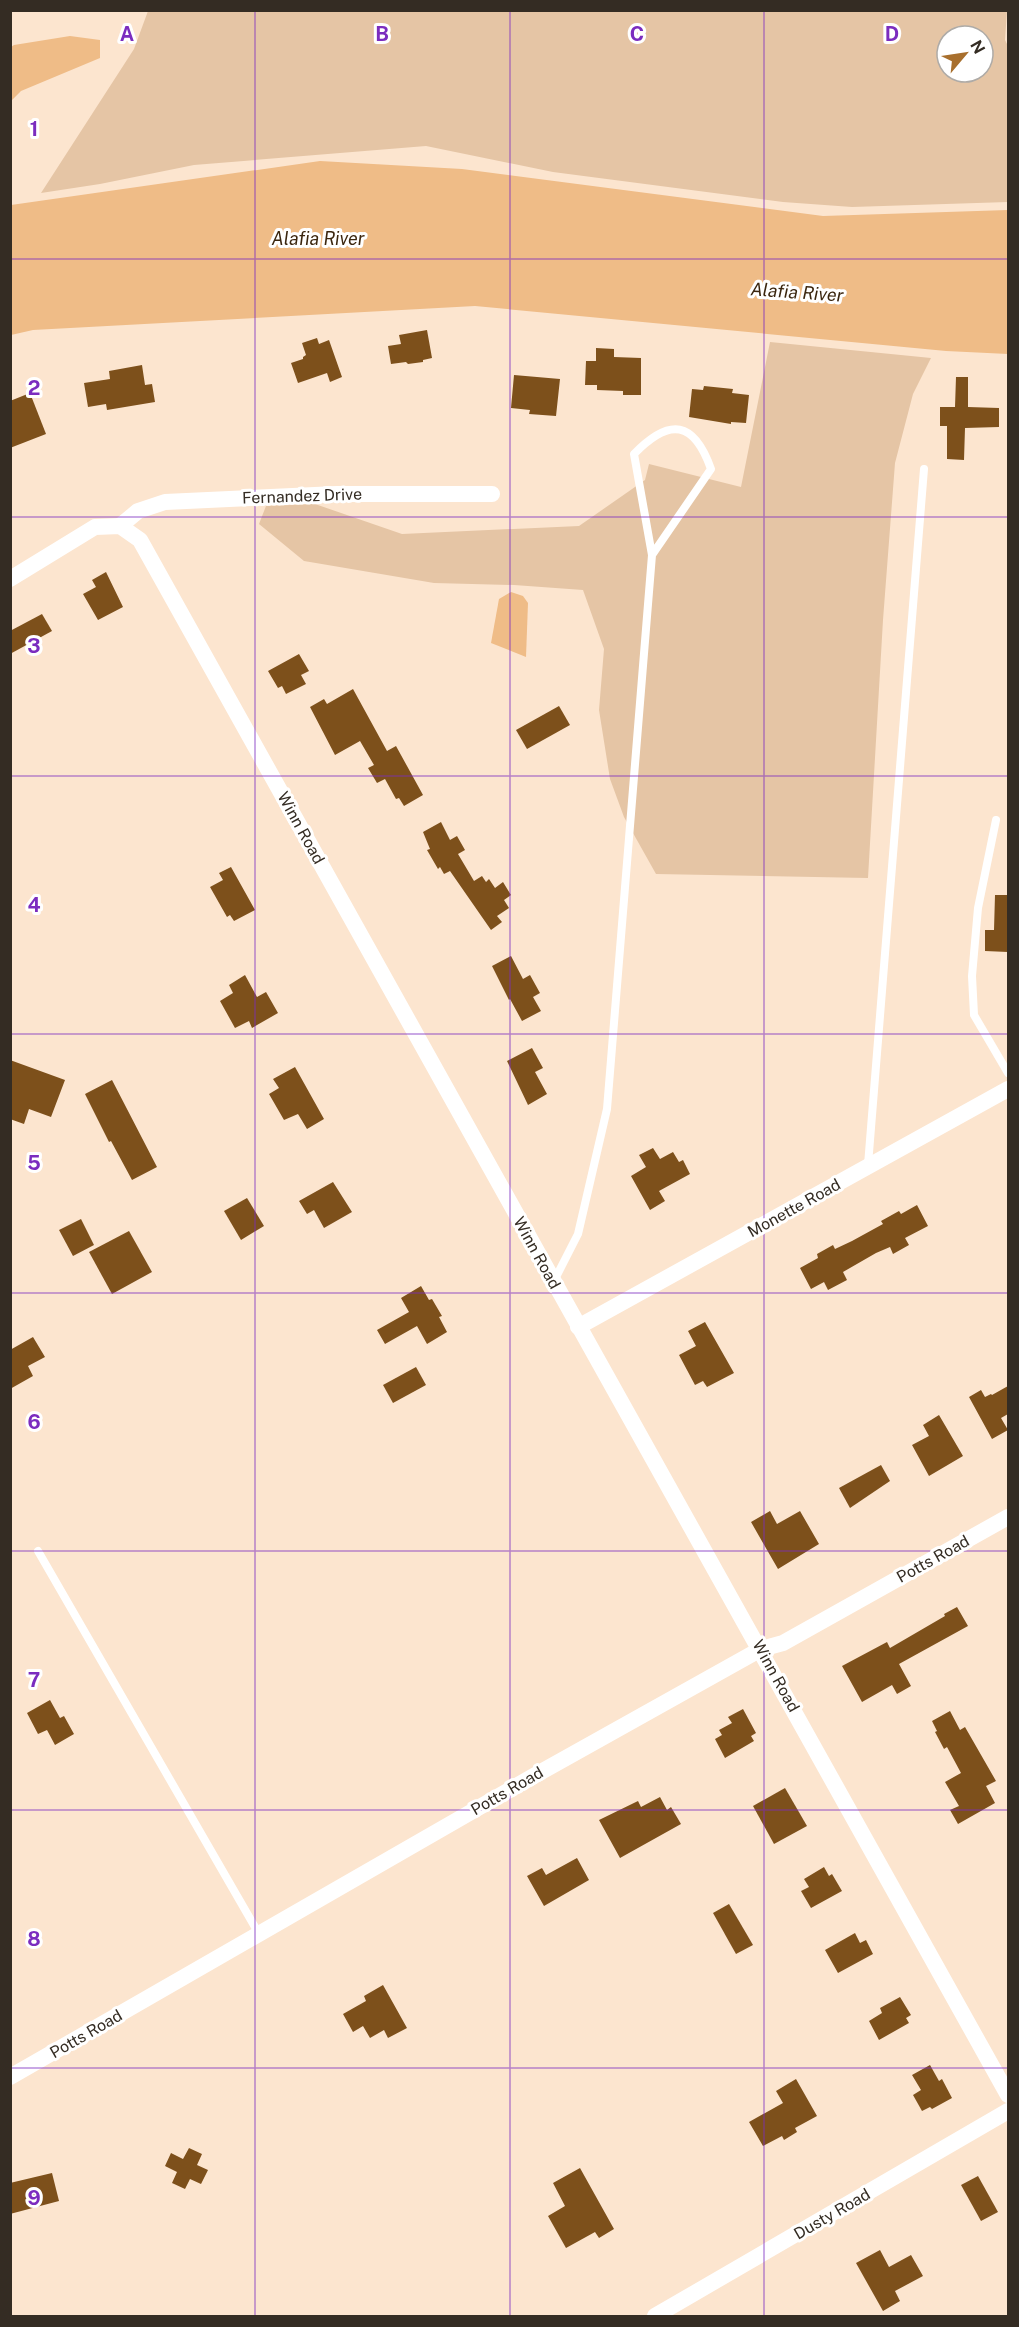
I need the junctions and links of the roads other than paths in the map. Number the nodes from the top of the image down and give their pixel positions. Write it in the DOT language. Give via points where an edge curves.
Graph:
graph roads {
  1 [pos="924,469"];
  2 [pos="492,494"];
  3 [pos="120,526"];
  4 [pos="652,555"];
  5 [pos="10,579"];
  6 [pos="996,820"];
  7 [pos="1008,1073"];
  8 [pos="1008,1089"];
  9 [pos="868,1166"];
  10 [pos="554,1282"];
  11 [pos="578,1327"];
  12 [pos="1008,1517"];
  13 [pos="38,1551"];
  14 [pos="761,1649"];
  15 [pos="259,1934"];
  16 [pos="10,2077"];
  17 [pos="1008,2095"];
  18 [pos="1008,2111"];
  19 [pos="655,2316"];
  1 -- 9 [label="lane"];
  2 -- 3 [label="street, Fernandez Drive" via="337,494 165,502 138,510"];
  3 -- 5 [label="street" via="95,527"];
  3 -- 10 [label="street, Winn Road" via="140,540"];
  4 -- 4 [label="lane" via="711,470 704,449 692,434 682,429 659,435 634,454"];
  4 -- 10 [label="lane" via="607,1109 578,1234"];
  6 -- 7 [label="lane" via="978,908 972,976 974,1015"];
  8 -- 9 [label="street, Monette Road"];
  9 -- 11 [label="street, Monette Road"];
  10 -- 11 [label="street, Winn Road"];
  11 -- 14 [label="street, Winn Road"];
  12 -- 14 [label="street, Potts Road" via="783,1643"];
  13 -- 15 [label="lane"];
  14 -- 15 [label="street, Potts Road"];
  14 -- 17 [label="street, Winn Road"];
  15 -- 16 [label="street, Potts Road"];
  18 -- 19 [label="street, Dusty Road"];
}
